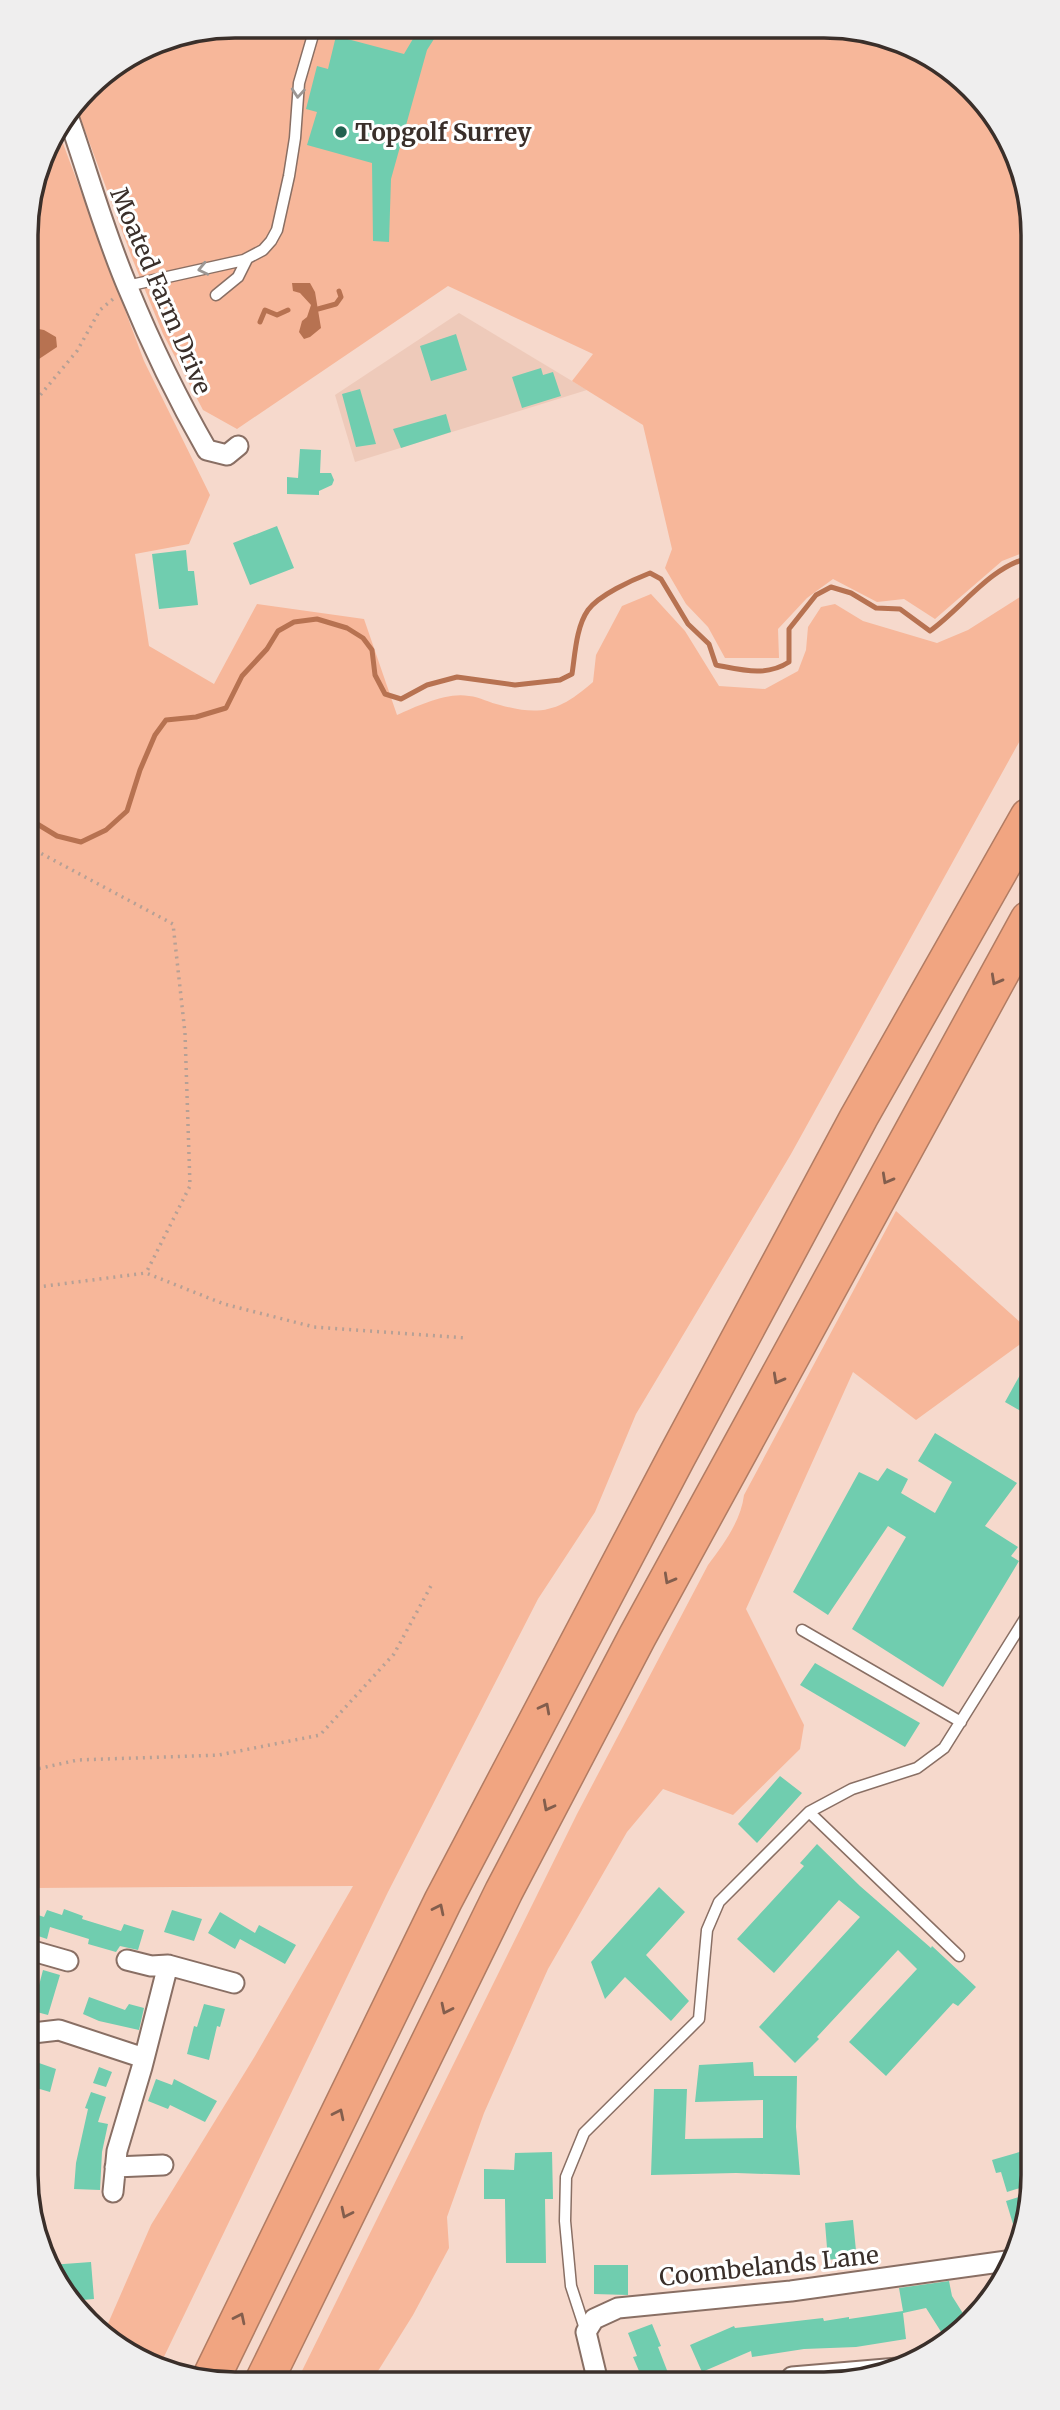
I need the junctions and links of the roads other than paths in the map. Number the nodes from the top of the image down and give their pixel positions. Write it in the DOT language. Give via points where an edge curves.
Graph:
graph roads {
  1 [pos="312,39"];
  2 [pos="71,127"];
  3 [pos="247,259"];
  4 [pos="127,286"];
  5 [pos="216,295"];
  6 [pos="238,446"];
  7 [pos="1021,831"];
  8 [pos="1021,935"];
  9 [pos="1021,1625"];
  10 [pos="802,1630"];
  11 [pos="961,1722"];
  12 [pos="809,1812"];
  13 [pos="39,1953"];
  14 [pos="959,1956"];
  15 [pos="127,1960"];
  16 [pos="68,1961"];
  17 [pos="168,1965"];
  18 [pos="234,1983"];
  19 [pos="39,2032"];
  20 [pos="144,2058"];
  21 [pos="163,2165"];
  22 [pos="115,2167"];
  23 [pos="113,2192"];
  24 [pos="1001,2262"];
  25 [pos="586,2332"];
  26 [pos="215,2370"];
  27 [pos="268,2372"];
  28 [pos="596,2372"];
  1 -- 3 [label="lane, one-way" via="299,83 295,138 277,230 263,250"];
  2 -- 4 [label="street, Moated Farm Drive"];
  3 -- 4 [label="lane, one-way"];
  3 -- 5 [label="lane" via="239,277"];
  4 -- 6 [label="street, Moated Farm Drive" via="173,390 207,450 227,455"];
  26 -- 7 [label="highway, one-way" via="450,1889 859,1117"];
  8 -- 27 [label="highway, one-way" via="516,1867"];
  9 -- 11 [label="lane"];
  10 -- 11 [label="lane"];
  11 -- 12 [label="lane" via="944,1748 917,1768 852,1789"];
  12 -- 14 [label="lane"];
  12 -- 25 [label="lane" via="719,1902 707,1930 699,2019 584,2133 566,2177 565,2221 571,2286"];
  13 -- 16 [label="street"];
  15 -- 17 [label="street"];
  17 -- 18 [label="street"];
  17 -- 20 [label="street"];
  19 -- 20 [label="street" via="59,2030"];
  20 -- 22 [label="street"];
  21 -- 22 [label="street"];
  22 -- 23 [label="street"];
  24 -- 25 [label="street, Coombelands Lane" via="791,2291 618,2308 594,2319"];
  25 -- 28 [label="street"];
}
